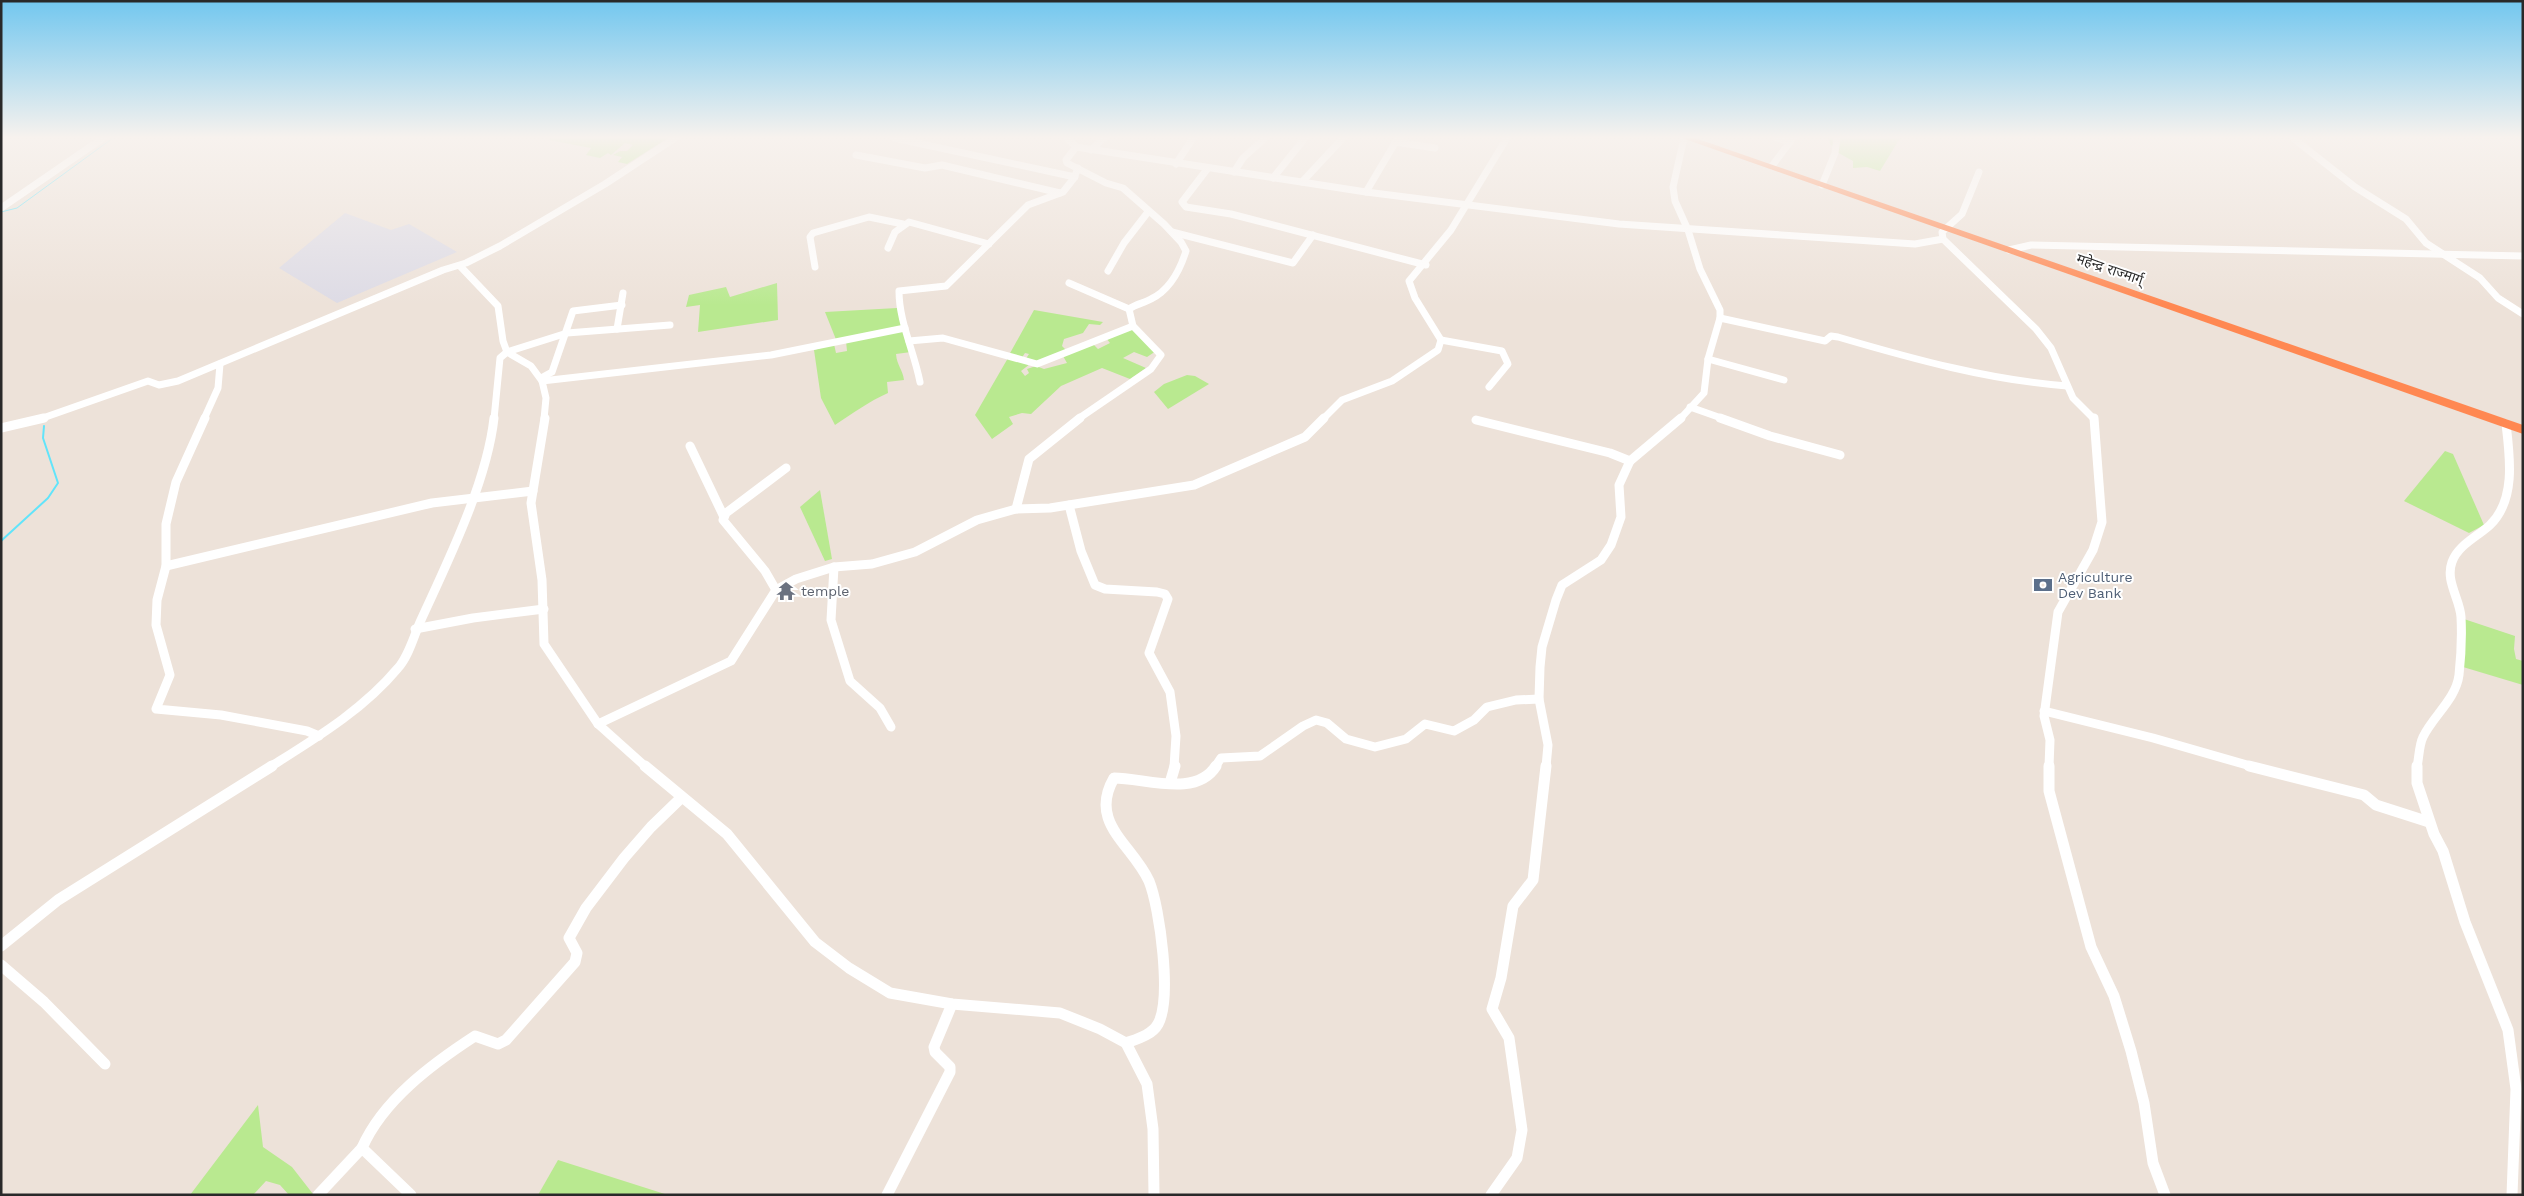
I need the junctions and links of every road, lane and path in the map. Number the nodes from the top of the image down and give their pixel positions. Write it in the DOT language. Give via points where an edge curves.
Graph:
graph roads {
  1 [pos="22,194"];
  2 [pos="591,194"];
  3 [pos="1058,194"];
  4 [pos="1129,194"];
  5 [pos="1188,194"];
  6 [pos="1379,194"];
  7 [pos="1474,194"];
  8 [pos="1674,194"];
  9 [pos="1846,194"];
  10 [pos="1970,194"];
  11 [pos="2367,194"];
  12 [pos="1468,206"];
  13 [pos="1,208"];
  14 [pos="1148,212"];
  15 [pos="903,224"];
  16 [pos="1688,230"];
  17 [pos="1172,232"];
  18 [pos="1313,234"];
  19 [pos="1945,234"];
  20 [pos="989,244"];
  21 [pos="888,248"];
  22 [pos="2009,250"];
  23 [pos="2443,254"];
  24 [pos="2523,256"];
  25 [pos="1426,265"];
  26 [pos="460,266"];
  27 [pos="815,267"];
  28 [pos="1108,271"];
  29 [pos="1070,283"];
  30 [pos="623,293"];
  31 [pos="622,305"];
  32 [pos="1130,309"];
  33 [pos="2523,314"];
  34 [pos="1720,318"];
  35 [pos="670,325"];
  36 [pos="1133,326"];
  37 [pos="905,328"];
  38 [pos="618,329"];
  39 [pos="567,333"];
  40 [pos="1442,340"];
  41 [pos="909,341"];
  42 [pos="507,352"];
  43 [pos="1708,359"];
  44 [pos="220,364"];
  45 [pos="542,380"];
  46 [pos="1784,380"];
  47 [pos="920,382"];
  48 [pos="2067,386"];
  49 [pos="1489,387"];
  50 [pos="1690,407"];
  51 [pos="1476,420"];
  52 [pos="2506,424"];
  53 [pos="1,428"];
  54 [pos="2523,430"];
  55 [pos="690,446"];
  56 [pos="1840,455"];
  57 [pos="1630,461"];
  58 [pos="786,468"];
  59 [pos="533,491"];
  60 [pos="474,496"];
  61 [pos="1069,505"];
  62 [pos="1016,509"];
  63 [pos="724,518"];
  64 [pos="166,566"];
  65 [pos="834,567"];
  66 [pos="776,590"];
  67 [pos="544,610"];
  68 [pos="415,629"];
  69 [pos="1539,699"];
  70 [pos="2044,711"];
  71 [pos="598,724"];
  72 [pos="891,727"];
  73 [pos="319,736"];
  74 [pos="1170,783"];
  75 [pos="681,798"];
  76 [pos="2430,822"];
  77 [pos="3,941"];
  78 [pos="1,965"];
  79 [pos="952,1004"];
  80 [pos="1126,1044"];
  81 [pos="105,1064"];
  82 [pos="362,1148"];
  83 [pos="318,1195"];
  84 [pos="411,1195"];
  85 [pos="887,1195"];
  86 [pos="1154,1195"];
  87 [pos="1491,1195"];
  88 [pos="2165,1195"];
  89 [pos="2512,1195"];
  1 -- 13 [label="street"];
  2 -- 26 [label="street" via="487,254"];
  3 -- 20 [label="street" via="1028,205"];
  4 -- 14 [label="street"];
  5 -- 18 [label="street" via="1182,202 1186,206"];
  6 -- 12 [label="street"];
  7 -- 12 [label="street"];
  8 -- 16 [label="street"];
  9 -- 19 [label="highway, महेन्द्र राज्मार्ग्"];
  10 -- 19 [label="street" via="1962,214"];
  11 -- 23 [label="street" via="2406,219 2426,243"];
  12 -- 16 [label="street"];
  12 -- 25 [label="street"];
  14 -- 17 [label="street"];
  14 -- 28 [label="street"];
  15 -- 20 [label="street" via="909,222 948,231"];
  15 -- 21 [label="street" via="892,235"];
  15 -- 27 [label="street" via="869,217 813,233 810,237"];
  16 -- 19 [label="street" via="1915,244"];
  16 -- 34 [label="street" via="1700,269 1720,310"];
  17 -- 18 [label="street" via="1293,263"];
  17 -- 32 [label="street" via="1186,251 1181,267 1158,296 1136,303"];
  18 -- 25 [label="street"];
  19 -- 22 [label="highway, महेन्द्र राज्मार्ग्"];
  19 -- 48 [label="street" via="2036,329 2051,348"];
  20 -- 37 [label="street" via="946,286 899,291"];
  22 -- 23 [label="street" via="2031,245"];
  22 -- 52 [label="highway, महेन्द्र राज्मार्ग्"];
  23 -- 24 [label="street"];
  23 -- 33 [label="street" via="2480,278 2498,298"];
  25 -- 40 [label="street" via="1409,281 1415,298"];
  26 -- 42 [label="street" via="498,306"];
  26 -- 44 [label="street" via="443,270"];
  29 -- 32 [label="street"];
  30 -- 31 [label="street"];
  31 -- 38 [label="street"];
  31 -- 39 [label="street" via="573,311"];
  32 -- 36 [label="street"];
  34 -- 43 [label="street"];
  34 -- 48 [label="street" via="1824,341 1830,336 1838,337 1934,365"];
  35 -- 38 [label="street"];
  36 -- 41 [label="street" via="1037,364 943,338"];
  36 -- 62 [label="street" via="1161,355 1151,368 1087,412 1029,458"];
  37 -- 41 [label="street"];
  37 -- 45 [label="street" via="771,355"];
  38 -- 39 [label="street"];
  39 -- 42 [label="street"];
  39 -- 45 [label="street" via="552,372"];
  40 -- 49 [label="street" via="1502,351 1508,364"];
  40 -- 61 [label="street" via="1438,350 1392,381 1342,400 1305,437 1260,458 1194,484"];
  41 -- 47 [label="street"];
  42 -- 45 [label="street" via="531,366"];
  42 -- 60 [label="street" via="500,358 494,421"];
  43 -- 46 [label="street"];
  43 -- 50 [label="street" via="1704,393"];
  44 -- 53 [label="street" via="178,381 159,386 148,381 38,420"];
  44 -- 64 [label="street" via="218,388 176,482 166,524"];
  45 -- 59 [label="street" via="545,416"];
  48 -- 70 [label="street" via="2073,398 2094,418 2102,522 2093,550 2058,612"];
  50 -- 56 [label="street" via="1770,436"];
  50 -- 57 [label="street"];
  51 -- 57 [label="street" via="1610,453"];
  52 -- 54 [label="highway, महेन्द्र राज्मार्ग्"];
  52 -- 76 [label="street" via="2510,458 2507,496 2490,525 2465,544 2452,561 2449,575 2460,616 2459,677 2448,701 2422,738 2416,768 2417,783"];
  55 -- 63 [label="street"];
  57 -- 69 [label="street" via="1619,485 1621,517 1611,545 1601,560 1562,585 1556,600 1542,646"];
  58 -- 63 [label="street" via="726,513"];
  59 -- 60 [label="street"];
  59 -- 67 [label="street" via="531,503"];
  60 -- 64 [label="street" via="403,509"];
  60 -- 68 [label="street"];
  61 -- 62 [label="street"];
  61 -- 74 [label="street" via="1094,586 1105,590 1157,592 1165,594 1168,599 1149,653 1170,692 1176,736 1176,761"];
  62 -- 65 [label="street" via="977,520 915,552 872,564"];
  63 -- 66 [label="street"];
  64 -- 73 [label="street" via="157,600 156,625 170,675 156,709 221,715"];
  65 -- 66 [label="street" via="796,579"];
  65 -- 72 [label="street" via="831,620 850,681 880,708"];
  66 -- 71 [label="street" via="731,661"];
  67 -- 68 [label="street"];
  67 -- 71 [label="street" via="544,644"];
  68 -- 73 [label="street" via="400,666 369,699"];
  69 -- 74 [label="street" via="1516,700 1487,707 1474,720 1454,731 1425,724 1406,739 1375,747 1346,739 1326,723 1316,720 1260,756 1220,758 1210,774 1195,782"];
  69 -- 87 [label="street" via="1548,745 1532,880 1528,890 1517,897 1513,906 1501,978 1492,1009 1509,1038 1522,1130 1517,1158"];
  70 -- 76 [label="street" via="2364,795 2376,805"];
  70 -- 88 [label="street" via="2050,740 2049,791 2091,947 2114,996 2131,1051 2144,1104 2152,1163"];
  71 -- 75 [label="street"];
  73 -- 77 [label="street" via="58,900"];
  74 -- 80 [label="street" via="1114,778 1105,798 1112,829 1149,882 1163,962 1164,1012 1149,1033"];
  75 -- 79 [label="street" via="709,817 726,834 815,942 849,968 890,993"];
  75 -- 82 [label="street" via="634,845 577,920 569,938 577,953 574,962 513,1033 498,1044 475,1036 458,1047 388,1108 364,1137"];
  76 -- 89 [label="street" via="2449,868 2464,922 2508,1030 2516,1089"];
  78 -- 81 [label="street" via="50,1008"];
  79 -- 80 [label="street" via="1060,1013 1100,1029"];
  79 -- 85 [label="street" via="934,1047 950,1067 950,1072"];
  80 -- 86 [label="street" via="1147,1084 1153,1129"];
  82 -- 83 [label="street"];
  82 -- 84 [label="street"];
}
